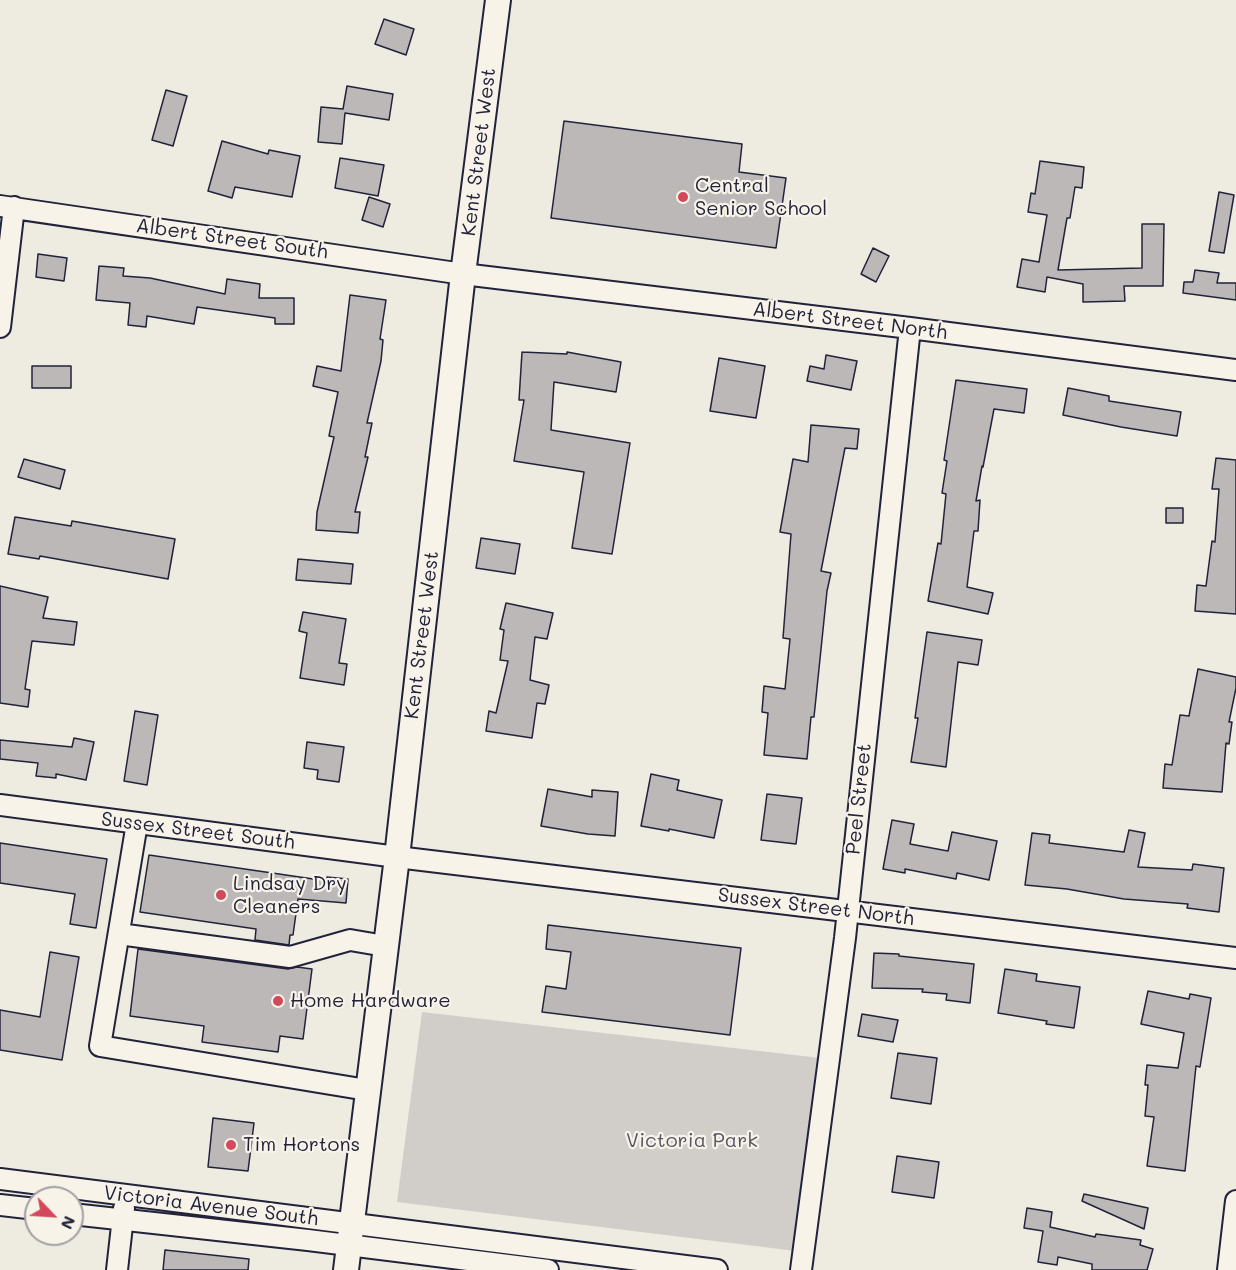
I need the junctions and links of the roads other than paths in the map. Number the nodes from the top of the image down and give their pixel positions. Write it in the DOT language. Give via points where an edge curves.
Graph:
graph roads {
  1 [pos="498,0"];
  2 [pos="7,207"];
  3 [pos="463,274"];
  4 [pos="0,327"];
  5 [pos="910,328"];
  6 [pos="1236,370"];
  7 [pos="0,805"];
  8 [pos="137,823"];
  9 [pos="397,857"];
  10 [pos="847,910"];
  11 [pos="119,934"];
  12 [pos="385,945"];
  13 [pos="1236,958"];
  14 [pos="367,1090"];
  15 [pos="0,1179"];
  16 [pos="124,1196"];
  17 [pos="1236,1201"];
  18 [pos="0,1205"];
  19 [pos="24,1208"];
  20 [pos="84,1215"];
  21 [pos="123,1220"];
  22 [pos="350,1234"];
  23 [pos="117,1270"];
  24 [pos="346,1270"];
  25 [pos="548,1270"];
  26 [pos="717,1270"];
  27 [pos="801,1270"];
  28 [pos="1228,1270"];
  1 -- 3 [label="main road, Kent Street West"];
  2 -- 3 [label="street, Albert Street South"];
  2 -- 4 [label="street"];
  3 -- 5 [label="street, Albert Street North"];
  3 -- 9 [label="main road, Kent Street West"];
  5 -- 6 [label="street, Albert Street North"];
  5 -- 10 [label="street, Peel Street"];
  7 -- 8 [label="street, Sussex Street South"];
  8 -- 9 [label="street, Sussex Street South"];
  8 -- 11 [label="street"];
  9 -- 10 [label="street, Sussex Street North"];
  9 -- 12 [label="main road, Kent Street West"];
  10 -- 13 [label="street, Sussex Street North"];
  10 -- 27 [label="street, Peel Street"];
  11 -- 12 [label="street" via="290,957 350,940"];
  11 -- 14 [label="street" via="100,1046"];
  12 -- 14 [label="main road, Kent Street West"];
  14 -- 22 [label="main road, Kent Street West"];
  15 -- 16 [label="street, Victoria Avenue South"];
  16 -- 21 [label="street"];
  16 -- 22 [label="street, Victoria Avenue South"];
  17 -- 28 [label="street"];
  18 -- 19 [label="street"];
  20 -- 21 [label="street, Victoria Avenue South"];
  21 -- 22 [label="street, Victoria Avenue South"];
  21 -- 23 [label="street"];
  22 -- 24 [label="main road, Kent Street West"];
  22 -- 25 [label="street"];
  22 -- 26 [label="street"];
}
